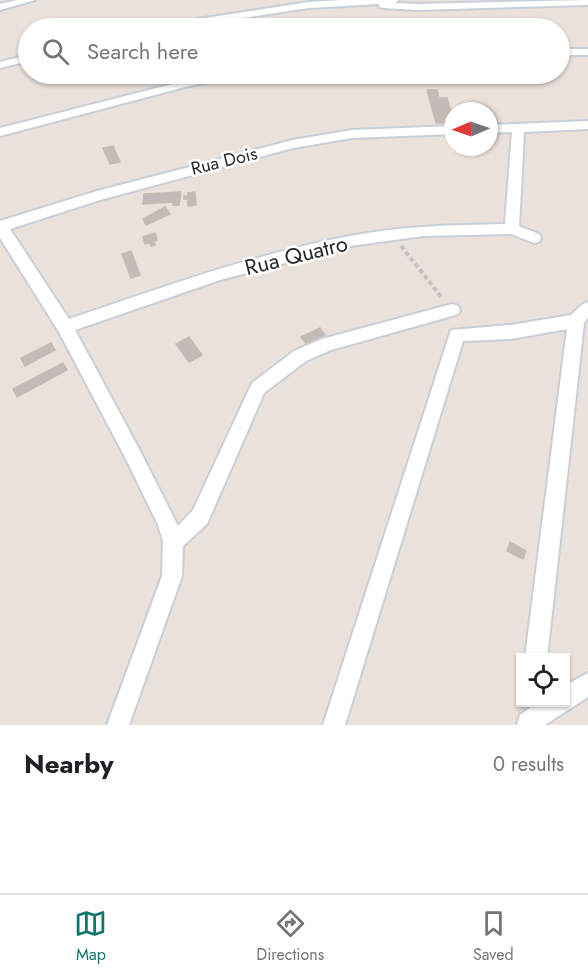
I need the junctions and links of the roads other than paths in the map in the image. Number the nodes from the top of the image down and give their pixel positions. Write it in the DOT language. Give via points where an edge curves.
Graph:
graph roads {
  1 [pos="30,0"];
  2 [pos="392,0"];
  3 [pos="588,2"];
  4 [pos="370,3"];
  5 [pos="0,7"];
  6 [pos="224,18"];
  7 [pos="570,52"];
  8 [pos="588,52"];
  9 [pos="18,60"];
  10 [pos="0,65"];
  11 [pos="184,84"];
  12 [pos="588,125"];
  13 [pos="498,129"];
  14 [pos="518,129"];
  15 [pos="444,130"];
  16 [pos="0,132"];
  17 [pos="0,226"];
  18 [pos="512,229"];
  19 [pos="534,238"];
  20 [pos="452,310"];
  21 [pos="582,315"];
  22 [pos="65,327"];
  23 [pos="173,541"];
  24 [pos="537,653"];
  25 [pos="588,684"];
  26 [pos="570,695"];
  27 [pos="549,707"];
  28 [pos="529,717"];
  29 [pos="118,725"];
  30 [pos="334,725"];
  1 -- 5 [label="street"];
  2 -- 4 [label="street"];
  3 -- 4 [label="street" via="417,7"];
  4 -- 6 [label="street" via="309,5"];
  7 -- 8 [label="street"];
  9 -- 10 [label="street"];
  11 -- 16 [label="street"];
  12 -- 14 [label="street"];
  13 -- 14 [label="street"];
  14 -- 18 [label="street"];
  15 -- 17 [label="street, Rua Dois" via="352,134 293,144"];
  17 -- 22 [label="street"];
  18 -- 19 [label="street, Rua Quatro"];
  18 -- 22 [label="street, Rua Quatro" via="423,231 350,241 219,275"];
  20 -- 23 [label="street" via="318,348 300,356 258,388 200,517"];
  21 -- 24 [label="street"];
  21 -- 30 [label="street" via="511,332 457,335"];
  22 -- 23 [label="street" via="167,522"];
  23 -- 29 [label="street" via="172,576"];
  25 -- 26 [label="street"];
  27 -- 28 [label="street"];
}
